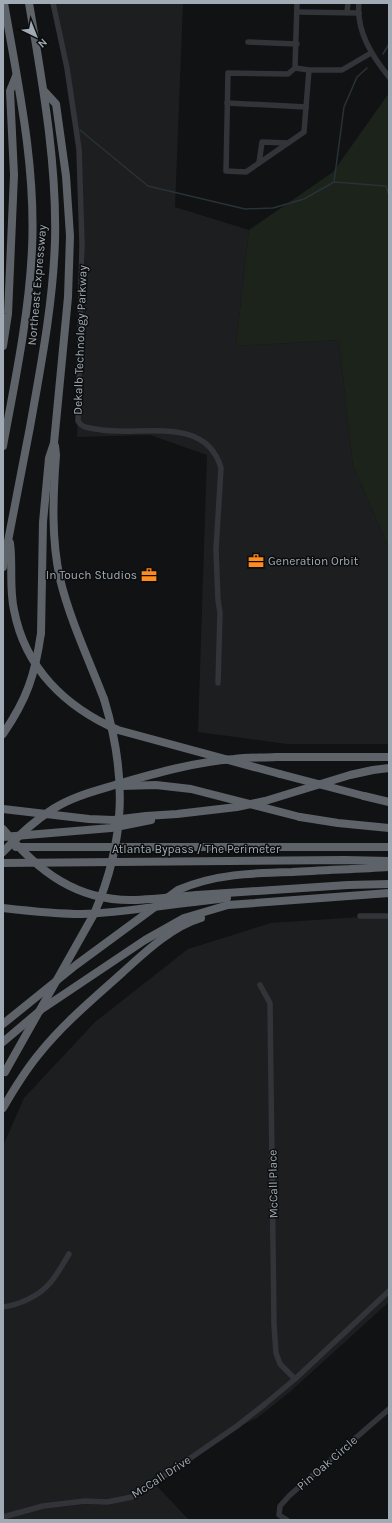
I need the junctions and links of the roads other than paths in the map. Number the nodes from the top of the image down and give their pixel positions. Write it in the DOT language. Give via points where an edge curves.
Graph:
graph roads {
  1 [pos="4,3"];
  2 [pos="29,3"];
  3 [pos="53,3"];
  4 [pos="297,3"];
  5 [pos="348,3"];
  6 [pos="359,3"];
  7 [pos="297,12"];
  8 [pos="347,12"];
  9 [pos="358,12"];
  10 [pos="248,42"];
  11 [pos="296,44"];
  12 [pos="371,52"];
  13 [pos="295,68"];
  14 [pos="309,70"];
  15 [pos="16,76"];
  16 [pos="389,77"];
  17 [pos="44,91"];
  18 [pos="227,103"];
  19 [pos="306,107"];
  20 [pos="288,143"];
  21 [pos="260,163"];
  22 [pos="3,346"];
  23 [pos="54,443"];
  24 [pos="3,446"];
  25 [pos="9,535"];
  26 [pos="3,567"];
  27 [pos="218,683"];
  28 [pos="3,734"];
  29 [pos="389,757"];
  30 [pos="389,768"];
  31 [pos="109,787"];
  32 [pos="389,802"];
  33 [pos="3,809"];
  34 [pos="177,814"];
  35 [pos="389,828"];
  36 [pos="3,829"];
  37 [pos="3,837"];
  38 [pos="3,847"];
  39 [pos="389,847"];
  40 [pos="3,852"];
  41 [pos="389,861"];
  42 [pos="3,863"];
  43 [pos="389,867"];
  44 [pos="389,884"];
  45 [pos="389,893"];
  46 [pos="195,898"];
  47 [pos="260,903"];
  48 [pos="3,908"];
  49 [pos="360,916"];
  50 [pos="389,916"];
  51 [pos="260,985"];
  52 [pos="3,1024"];
  53 [pos="3,1042"];
  54 [pos="4,1074"];
  55 [pos="3,1108"];
  56 [pos="69,1254"];
  57 [pos="389,1291"];
  58 [pos="3,1307"];
  59 [pos="295,1379"];
  60 [pos="389,1409"];
  61 [pos="3,1517"];
  62 [pos="287,1520"];
  1 -- 15 [label="highway, Northeast Expressway"];
  2 -- 17 [label="highway, Northeast Expressway"];
  3 -- 27 [label="street, Dekalb Technology Parkway" via="67,68 78,148 82,245 78,421 84,427 110,432 186,433 203,441 218,458"];
  4 -- 7 [label="street"];
  5 -- 8 [label="street"];
  6 -- 9 [label="street"];
  7 -- 8 [label="street"];
  7 -- 11 [label="street"];
  8 -- 9 [label="street"];
  9 -- 12 [label="street" via="361,28"];
  10 -- 11 [label="street"];
  11 -- 13 [label="street"];
  12 -- 14 [label="street" via="342,70"];
  12 -- 16 [label="street"];
  13 -- 14 [label="street"];
  13 -- 18 [label="street" via="288,74 228,73"];
  14 -- 19 [label="street"];
  15 -- 22 [label="highway" via="10,91 14,174 8,314"];
  15 -- 24 [label="highway, Northeast Expressway" via="29,152 32,248 28,301"];
  17 -- 23 [label="highway" via="56,104 66,176 70,236 68,297"];
  17 -- 25 [label="highway, Northeast Expressway" via="54,200 55,241 44,346"];
  18 -- 19 [label="street"];
  18 -- 21 [label="street" via="226,171 246,172"];
  19 -- 20 [label="street" via="304,132"];
  20 -- 21 [label="street"];
  20 -- 21 [label="street" via="262,142"];
  23 -- 28 [label="highway, bridge" via="49,458 43,522 41,633 38,656 30,685 18,713"];
  23 -- 54 [label="highway, bridge" via="56,455 53,518 60,579 112,727 120,787 119,823 113,859 94,914"];
  25 -- 26 [label="highway, Northeast Expressway"];
  25 -- 32 [label="highway, bridge" via="14,609 19,629 32,659 65,698 93,718 118,730"];
  29 -- 31 [label="highway, bridge" via="233,759 156,773"];
  30 -- 34 [label="highway" via="350,775 265,801"];
  31 -- 35 [label="highway, bridge" via="156,785 191,790 300,817"];
  31 -- 40 [label="highway, bridge" via="54,808 22,832"];
  33 -- 34 [label="highway" via="113,820"];
  34 -- 37 [label="highway" via="111,828"];
  36 -- 46 [label="highway, bridge" via="40,867 78,890 108,898 135,900"];
  38 -- 39 [label="highway, Atlanta Bypass / The Perimeter"];
  41 -- 42 [label="highway, Atlanta Bypass / The Perimeter"];
  43 -- 52 [label="highway" via="245,874 192,884 178,890 76,965"];
  44 -- 46 [label="highway"];
  45 -- 47 [label="highway"];
  46 -- 48 [label="highway, bridge" via="104,913 59,913"];
  47 -- 53 [label="highway" via="228,905 167,927 42,1009"];
  47 -- 55 [label="highway" via="197,919 166,936 47,1044 16,1085"];
  49 -- 50 [label="street"];
  51 -- 59 [label="street, McCall Place" via="270,1002 276,1353 280,1364"];
  56 -- 58 [label="street" via="50,1284 23,1301"];
  57 -- 59 [label="street, McCall Drive"];
  59 -- 61 [label="street, McCall Drive" via="236,1426 132,1497 107,1502 85,1501 43,1506"];
  60 -- 62 [label="street, Pin Oak Circle" via="290,1495 280,1506 279,1515"];
}
